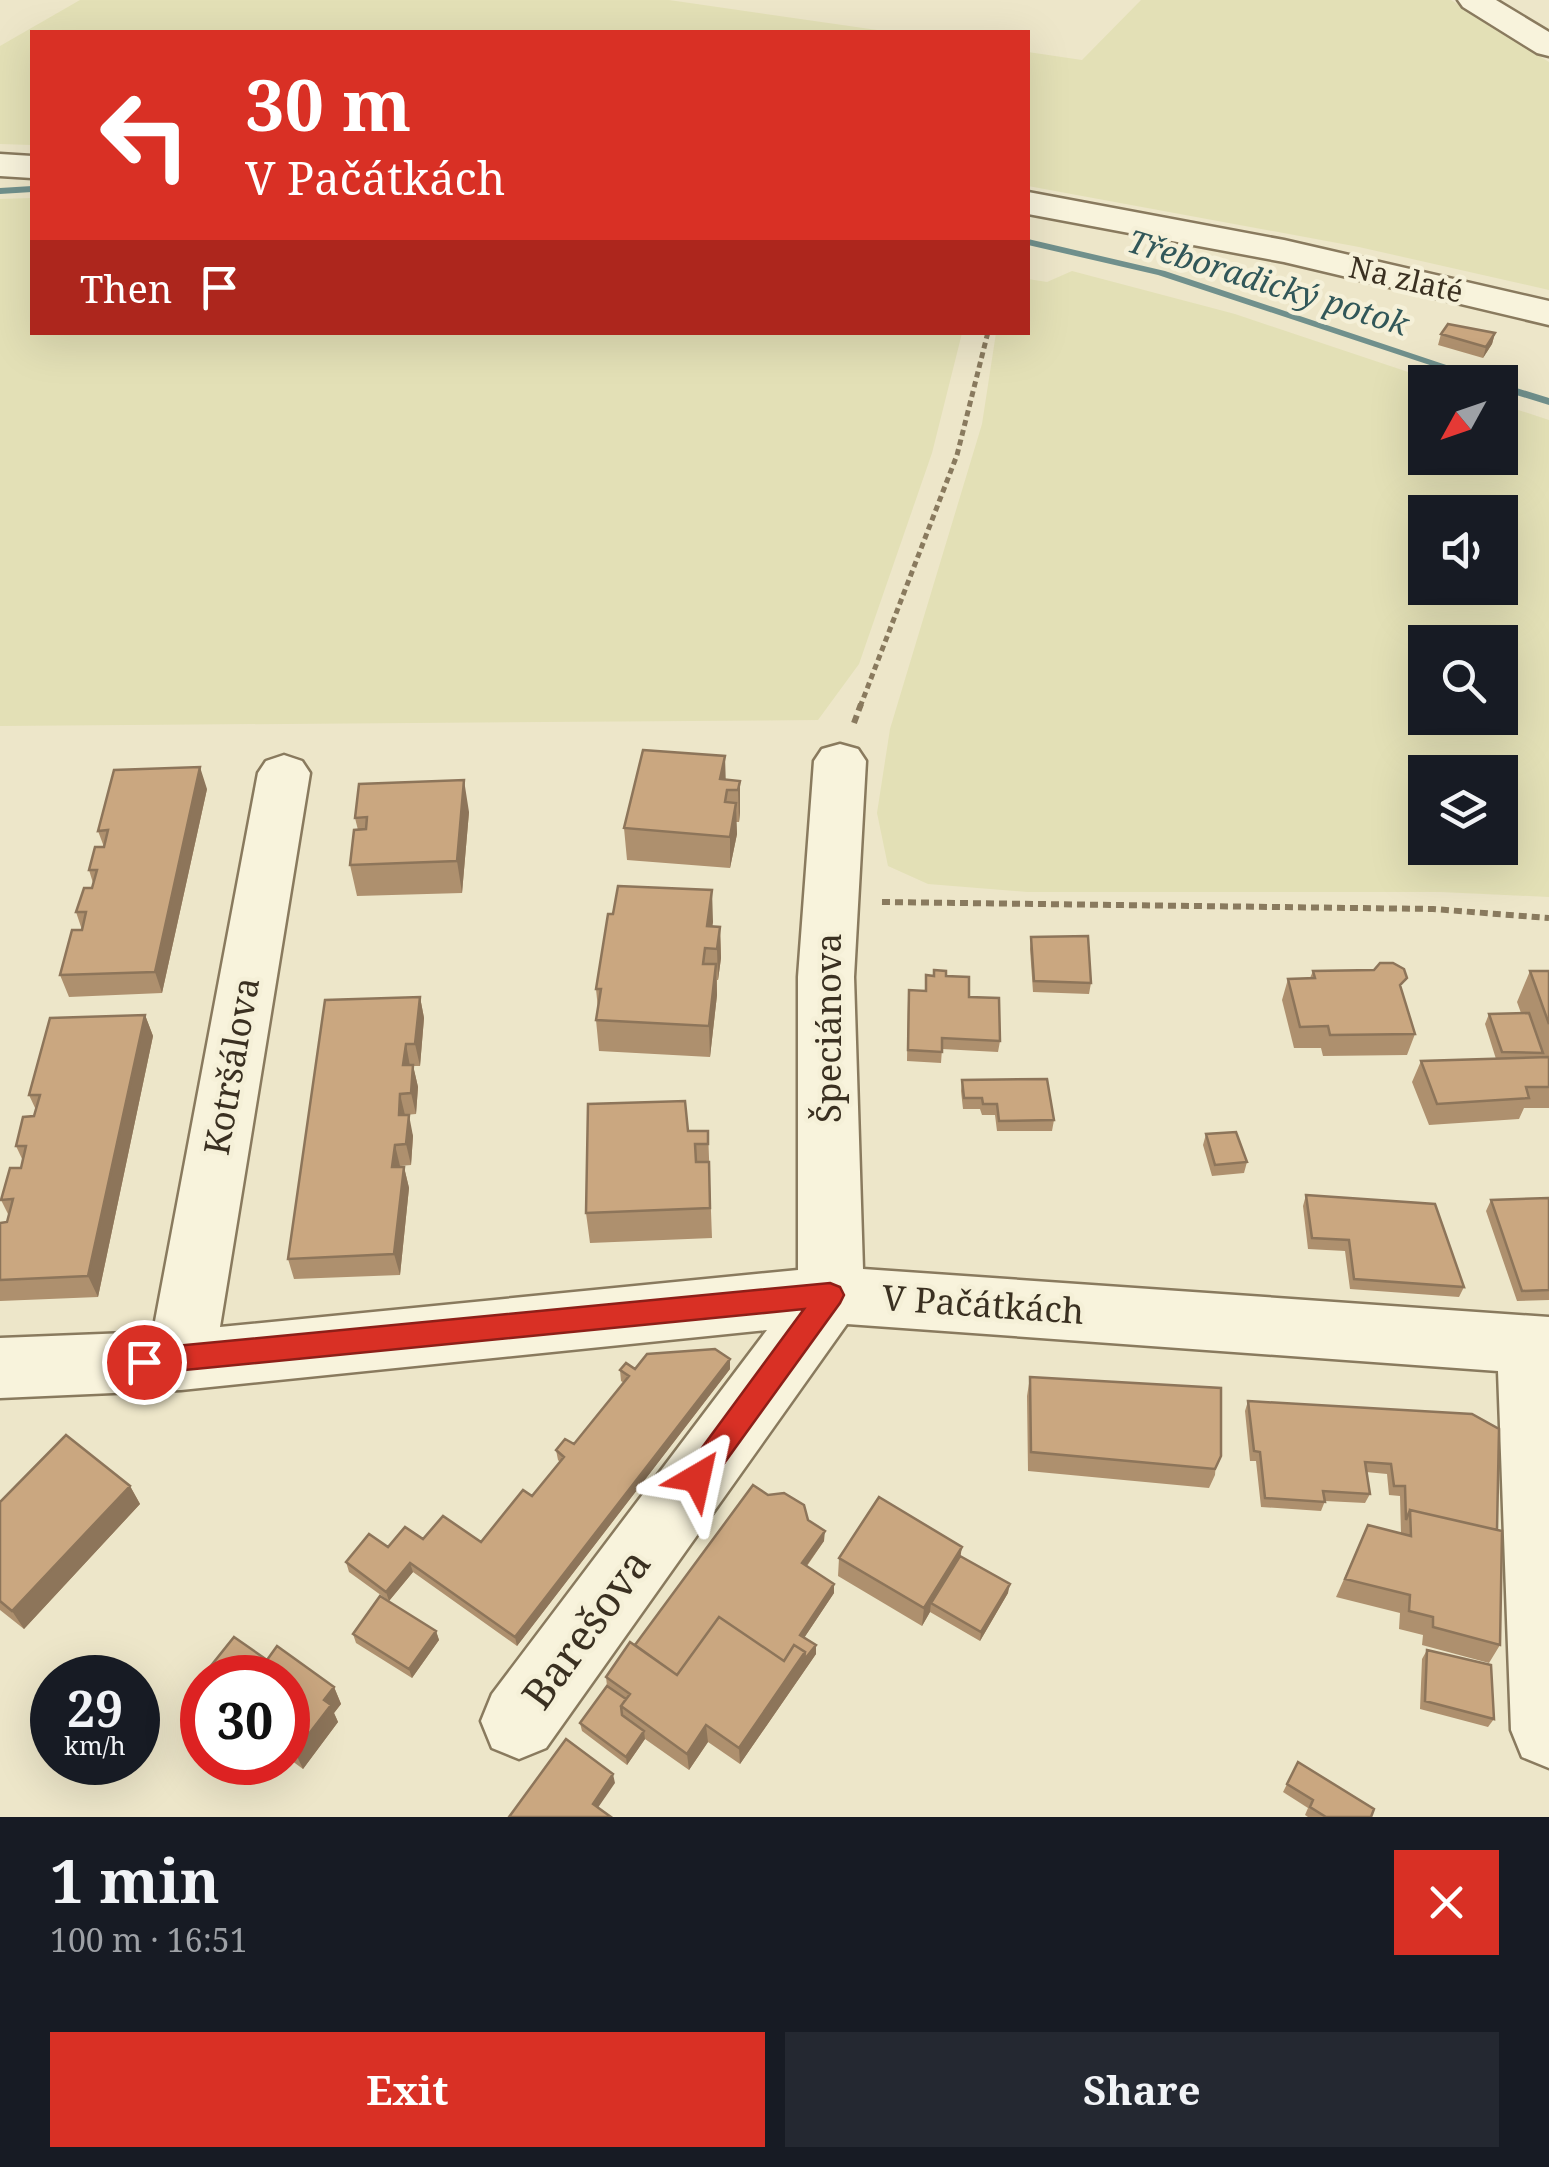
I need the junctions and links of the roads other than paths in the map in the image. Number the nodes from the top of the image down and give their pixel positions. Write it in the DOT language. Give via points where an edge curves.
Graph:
graph roads {
  1 [pos="1474,0"];
  2 [pos="1549,46"];
  3 [pos="0,165"];
  4 [pos="30,166"];
  5 [pos="1030,204"];
  6 [pos="1549,313"];
  7 [pos="840,761"];
  8 [pos="284,773"];
  9 [pos="830,1295"];
  10 [pos="1540,1344"];
  11 [pos="181,1360"];
  12 [pos="0,1368"];
  13 [pos="519,1721"];
  14 [pos="1549,1730"];
  1 -- 2 [label="street"];
  3 -- 4 [label="street"];
  5 -- 6 [label="street, Na zlaté" via="1284,251"];
  7 -- 9 [label="street, Špeciánova" via="826,977"];
  8 -- 11 [label="street, Kotršálova"];
  9 -- 10 [label="street, V Pačátkách"];
  9 -- 11 [label="street, V Pačátkách"];
  9 -- 13 [label="street, Barešova"];
  10 -- 14 [label="street"];
  11 -- 12 [label="street, V Pačátkách"];
}
